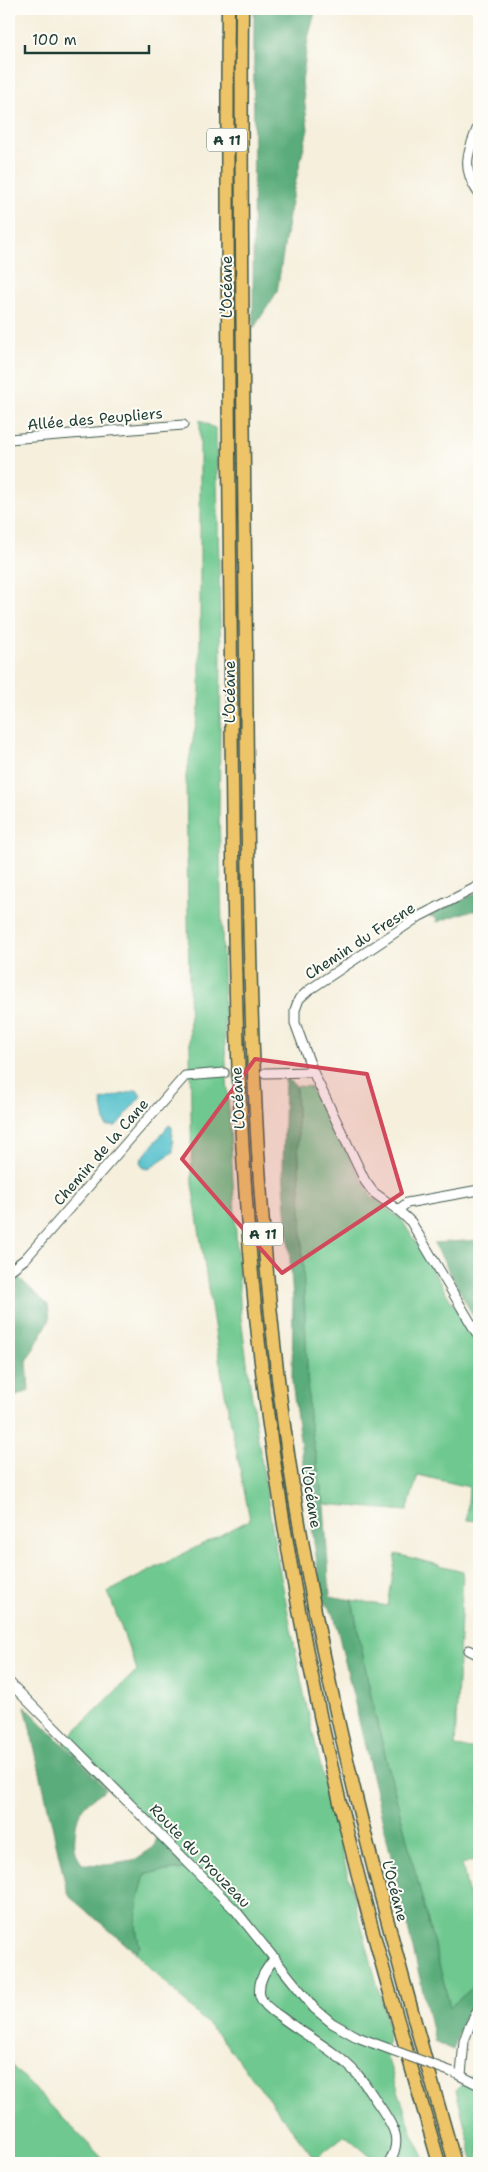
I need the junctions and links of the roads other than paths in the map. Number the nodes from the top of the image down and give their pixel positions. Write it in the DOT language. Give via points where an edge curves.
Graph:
graph roads {
  1 [pos="228,9"];
  2 [pos="242,9"];
  3 [pos="479,124"];
  4 [pos="479,194"];
  5 [pos="183,425"];
  6 [pos="9,439"];
  7 [pos="479,886"];
  8 [pos="313,1072"];
  9 [pos="224,1073"];
  10 [pos="265,1073"];
  11 [pos="479,1190"];
  12 [pos="398,1210"];
  13 [pos="9,1271"];
  14 [pos="479,1337"];
  15 [pos="469,1650"];
  16 [pos="479,1655"];
  17 [pos="9,1682"];
  18 [pos="275,1958"];
  19 [pos="479,2008"];
  20 [pos="461,2075"];
  21 [pos="479,2085"];
  22 [pos="390,2163"];
  23 [pos="439,2163"];
  24 [pos="454,2163"];
  1 -- 23 [label="highway, L’Océane / A 11" via="233,904 238,1092 252,1285 276,1479 325,1740 370,1921"];
  2 -- 24 [label="highway, L’Océane / A 11" via="249,932 255,1119 267,1278 292,1484 334,1708 384,1913"];
  3 -- 4 [label="street" via="467,154 470,180"];
  5 -- 6 [label="street, Allée des Peupliers"];
  7 -- 8 [label="street, Chemin du Fresne" via="420,916 300,999 295,1010 295,1023"];
  8 -- 10 [label="street"];
  8 -- 12 [label="street, Chemin du Fresne" via="365,1181 373,1192"];
  9 -- 13 [label="street, Chemin de la Cane" via="185,1076 25,1259"];
  11 -- 12 [label="street" via="406,1203"];
  12 -- 14 [label="street, Chemin du Fresne" via="411,1222"];
  15 -- 16 [label="street"];
  17 -- 18 [label="street, Route du Prouzeau" via="223,1898"];
  18 -- 20 [label="street, Route du Prouzeau, bridge" via="314,2008 332,2023 355,2036"];
  18 -- 22 [label="street" via="263,1975 260,1997 268,2008 357,2074 396,2136 397,2148"];
  19 -- 20 [label="street" via="464,2041"];
  20 -- 21 [label="street, Route du Prouzeau"];
}
